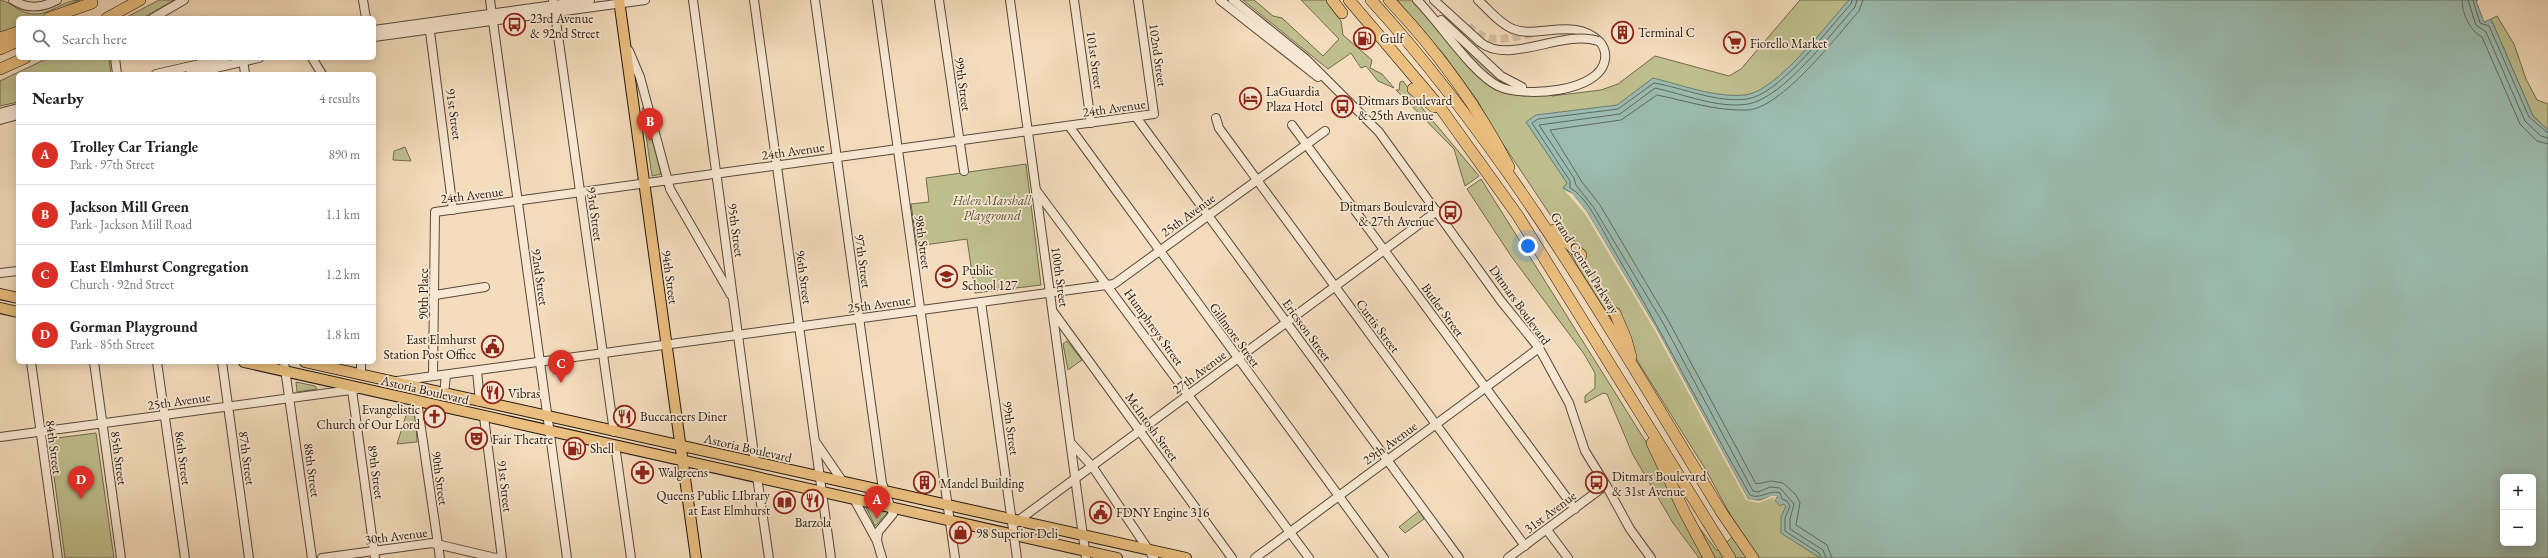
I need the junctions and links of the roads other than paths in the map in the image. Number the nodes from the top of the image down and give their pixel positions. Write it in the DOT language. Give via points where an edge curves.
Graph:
graph roads {
  1 [pos="13,0"];
  2 [pos="57,0"];
  3 [pos="140,0"];
  4 [pos="184,0"];
  5 [pos="364,0"];
  6 [pos="490,0"];
  7 [pos="590,0"];
  8 [pos="645,0"];
  9 [pos="693,0"];
  10 [pos="754,0"];
  11 [pos="815,0"];
  12 [pos="877,0"];
  13 [pos="939,0"];
  14 [pos="1010,0"];
  15 [pos="1074,0"];
  16 [pos="1138,0"];
  17 [pos="1220,0"];
  18 [pos="1232,0"];
  19 [pos="1332,0"];
  20 [pos="1349,0"];
  21 [pos="1370,0"];
  22 [pos="1389,0"];
  23 [pos="1396,0"];
  24 [pos="1417,0"];
  25 [pos="1434,0"];
  26 [pos="1478,0"];
  27 [pos="95,2"];
  28 [pos="619,2"];
  29 [pos="554,6"];
  30 [pos="1424,7"];
  31 [pos="1403,12"];
  32 [pos="1342,13"];
  33 [pos="55,16"];
  34 [pos="69,16"];
  35 [pos="111,16"];
  36 [pos="156,16"];
  37 [pos="366,16"];
  38 [pos="492,17"];
  39 [pos="430,26"];
  40 [pos="376,30"];
  41 [pos="16,33"];
  42 [pos="376,37"];
  43 [pos="0,38"];
  44 [pos="1598,41"];
  45 [pos="16,42"];
  46 [pos="626,45"];
  47 [pos="0,49"];
  48 [pos="20,60"];
  49 [pos="115,60"];
  50 [pos="219,60"];
  51 [pos="243,60"];
  52 [pos="313,60"];
  53 [pos="0,69"];
  54 [pos="181,71"];
  55 [pos="117,72"];
  56 [pos="198,72"];
  57 [pos="245,72"];
  58 [pos="321,72"];
  59 [pos="1522,87"];
  60 [pos="1335,89"];
  61 [pos="1413,89"];
  62 [pos="16,109"];
  63 [pos="0,113"];
  64 [pos="1154,114"];
  65 [pos="16,116"];
  66 [pos="1136,117"];
  67 [pos="1216,118"];
  68 [pos="0,120"];
  69 [pos="1451,122"];
  70 [pos="1091,123"];
  71 [pos="1292,125"];
  72 [pos="1069,126"];
  73 [pos="1325,131"];
  74 [pos="1028,132"];
  75 [pos="959,141"];
  76 [pos="1306,145"];
  77 [pos="898,149"];
  78 [pos="837,158"];
  79 [pos="776,166"];
  80 [pos="964,171"];
  81 [pos="717,174"];
  82 [pos="669,180"];
  83 [pos="1258,180"];
  84 [pos="644,184"];
  85 [pos="1036,190"];
  86 [pos="580,193"];
  87 [pos="1525,195"];
  88 [pos="518,201"];
  89 [pos="453,210"];
  90 [pos="1437,211"];
  91 [pos="435,212"];
  92 [pos="1537,212"];
  93 [pos="1208,216"];
  94 [pos="1384,250"];
  95 [pos="1159,252"];
  96 [pos="1581,255"];
  97 [pos="16,271"];
  98 [pos="0,273"];
  99 [pos="1108,285"];
  100 [pos="485,287"];
  101 [pos="1334,287"];
  102 [pos="1050,293"];
  103 [pos="0,294"];
  104 [pos="435,295"];
  105 [pos="733,297"];
  106 [pos="16,298"];
  107 [pos="982,302"];
  108 [pos="0,308"];
  109 [pos="920,310"];
  110 [pos="1053,311"];
  111 [pos="16,312"];
  112 [pos="1615,313"];
  113 [pos="859,319"];
  114 [pos="1286,322"];
  115 [pos="798,327"];
  116 [pos="1068,332"];
  117 [pos="739,335"];
  118 [pos="1056,337"];
  119 [pos="666,345"];
  120 [pos="1539,348"];
  121 [pos="602,354"];
  122 [pos="1237,359"];
  123 [pos="540,362"];
  124 [pos="31,364"];
  125 [pos="94,364"];
  126 [pos="157,364"];
  127 [pos="222,364"];
  128 [pos="260,364"];
  129 [pos="314,364"];
  130 [pos="361,364"];
  131 [pos="285,367"];
  132 [pos="1633,367"];
  133 [pos="477,371"];
  134 [pos="361,375"];
  135 [pos="446,375"];
  136 [pos="434,376"];
  137 [pos="389,382"];
  138 [pos="1484,387"];
  139 [pos="357,389"];
  140 [pos="444,394"];
  141 [pos="1189,395"];
  142 [pos="290,398"];
  143 [pos="417,401"];
  144 [pos="480,402"];
  145 [pos="228,406"];
  146 [pos="1640,414"];
  147 [pos="165,415"];
  148 [pos="548,416"];
  149 [pos="484,417"];
  150 [pos="102,423"];
  151 [pos="1436,424"];
  152 [pos="549,431"];
  153 [pos="1140,431"];
  154 [pos="40,432"];
  155 [pos="614,432"];
  156 [pos="0,437"];
  157 [pos="814,439"];
  158 [pos="1070,442"];
  159 [pos="615,445"];
  160 [pos="680,446"];
  161 [pos="1387,460"];
  162 [pos="682,461"];
  163 [pos="755,462"];
  164 [pos="1092,466"];
  165 [pos="756,477"];
  166 [pos="819,477"];
  167 [pos="1075,479"];
  168 [pos="843,482"];
  169 [pos="1606,485"];
  170 [pos="821,491"];
  171 [pos="885,492"];
  172 [pos="1338,495"];
  173 [pos="854,499"];
  174 [pos="947,505"];
  175 [pos="891,507"];
  176 [pos="1574,509"];
  177 [pos="949,520"];
  178 [pos="1014,525"];
  179 [pos="1547,530"];
  180 [pos="1290,531"];
  181 [pos="1139,534"];
  182 [pos="1083,536"];
  183 [pos="877,541"];
  184 [pos="438,544"];
  185 [pos="1127,545"];
  186 [pos="1525,546"];
  187 [pos="375,554"];
  188 [pos="1085,554"];
  189 [pos="1152,554"];
  190 [pos="58,558"];
  191 [pos="121,558"];
  192 [pos="185,558"];
  193 [pos="248,558"];
  194 [pos="312,558"];
  195 [pos="322,558"];
  196 [pos="440,558"];
  197 [pos="496,558"];
  198 [pos="502,558"];
  199 [pos="567,558"];
  200 [pos="631,558"];
  201 [pos="696,558"];
  202 [pos="769,558"];
  203 [pos="831,558"];
  204 [pos="882,558"];
  205 [pos="954,558"];
  206 [pos="1017,558"];
  207 [pos="1117,558"];
  208 [pos="1186,558"];
  209 [pos="1232,558"];
  210 [pos="1255,558"];
  211 [pos="1308,558"];
  212 [pos="1384,558"];
  213 [pos="1459,558"];
  214 [pos="1508,558"];
  215 [pos="1568,558"];
  216 [pos="1651,558"];
  217 [pos="1709,558"];
  218 [pos="1730,558"];
  219 [pos="1753,558"];
  1 -- 2 [label="street" via="34,7"];
  3 -- 35 [label="highway"];
  4 -- 36 [label="street"];
  5 -- 37 [label="street"];
  6 -- 38 [label="street, 92nd Street"];
  7 -- 29 [label="street"];
  8 -- 28 [label="street"];
  9 -- 81 [label="street, 95th Street"];
  10 -- 79 [label="street, 96th Street"];
  11 -- 78 [label="street, 97th Street"];
  12 -- 77 [label="street, 98th Street"];
  13 -- 75 [label="street, 99th Street"];
  14 -- 74 [label="street, 100th Street"];
  15 -- 70 [label="street, 101st Street"];
  16 -- 64 [label="street, 102nd Street"];
  17 -- 60 [label="street, Ditmars Boulevard"];
  18 -- 60 [label="street, Ditmars Boulevard" via="1306,59"];
  19 -- 32 [label="highway"];
  20 -- 69 [label="highway"];
  21 -- 87 [label="highway, Grand Central Parkway" via="1419,56"];
  22 -- 31 [label="highway"];
  23 -- 31 [label="highway"];
  24 -- 30 [label="street"];
  25 -- 44 [label="street, bridge" via="1482,44 1496,50 1574,37"];
  26 -- 44 [label="street" via="1512,29 1577,30"];
  27 -- 33 [label="highway"];
  27 -- 34 [label="highway"];
  28 -- 29 [label="street"];
  28 -- 46 [label="main road, 94th Street"];
  29 -- 38 [label="street"];
  29 -- 86 [label="street, 93rd Street"];
  30 -- 44 [label="street" via="1492,82 1513,92 1529,93 1586,83 1595,78 1602,69 1605,58 1603,47"];
  30 -- 59 [label="street" via="1501,76"];
  31 -- 87 [label="highway" via="1474,104"];
  38 -- 39 [label="street"];
  38 -- 88 [label="street, 92nd Street"];
  39 -- 40 [label="street"];
  39 -- 42 [label="street"];
  39 -- 89 [label="street, 91st Street"];
  41 -- 43 [label="highway"];
  45 -- 47 [label="highway"];
  46 -- 82 [label="street" via="640,78"];
  46 -- 84 [label="main road, 94th Street"];
  48 -- 53 [label="highway"];
  49 -- 55 [label="street"];
  50 -- 54 [label="street"];
  51 -- 56 [label="street"];
  51 -- 57 [label="street"];
  52 -- 58 [label="street"];
  60 -- 90 [label="street, Ditmars Boulevard" via="1379,132"];
  61 -- 69 [label="highway"];
  62 -- 63 [label="street"];
  64 -- 66 [label="street, 24th Avenue"];
  65 -- 68 [label="street"];
  66 -- 70 [label="street, 24th Avenue"];
  66 -- 93 [label="street, Ericsson Street"];
  67 -- 83 [label="street, Curtis Street" via="1219,128"];
  69 -- 146 [label="highway" via="1534,241"];
  70 -- 72 [label="street, 24th Avenue"];
  71 -- 76 [label="street, Butler Street"];
  72 -- 74 [label="street, 24th Avenue"];
  72 -- 95 [label="street, Gillmore Street"];
  73 -- 76 [label="street, 25th Avenue"];
  74 -- 75 [label="street, 24th Avenue"];
  74 -- 85 [label="street, 100th Street"];
  75 -- 77 [label="street, 24th Avenue"];
  75 -- 80 [label="street, 99th Street"];
  76 -- 83 [label="street, 25th Avenue"];
  76 -- 94 [label="street, Butler Street"];
  77 -- 78 [label="street, 24th Avenue"];
  77 -- 109 [label="street, 98th Street"];
  78 -- 79 [label="street, 24th Avenue"];
  78 -- 113 [label="street, 97th Street"];
  79 -- 81 [label="street, 24th Avenue"];
  79 -- 115 [label="street, 96th Street"];
  81 -- 82 [label="street, 24th Avenue"];
  81 -- 105 [label="street, 95th Street"];
  82 -- 84 [label="street, 24th Avenue"];
  82 -- 105 [label="street" via="670,189 691,228"];
  83 -- 93 [label="street, 25th Avenue"];
  83 -- 101 [label="street, Curtis Street"];
  84 -- 86 [label="street, 24th Avenue"];
  84 -- 119 [label="main road, 94th Street"];
  85 -- 99 [label="street, Humphreys Street"];
  85 -- 102 [label="street, 100th Street"];
  86 -- 88 [label="street, 24th Avenue"];
  86 -- 121 [label="street, 93rd Street"];
  87 -- 92 [label="highway, Grand Central Parkway"];
  88 -- 89 [label="street, 24th Avenue"];
  88 -- 123 [label="street, 92nd Street"];
  89 -- 91 [label="street, 24th Avenue"];
  90 -- 94 [label="street, 27th Avenue"];
  90 -- 120 [label="street, Ditmars Boulevard" via="1501,301"];
  91 -- 104 [label="street, 90th Place"];
  92 -- 96 [label="highway"];
  92 -- 132 [label="highway, Grand Central Parkway"];
  93 -- 95 [label="street, 25th Avenue"];
  93 -- 114 [label="street, Ericsson Street"];
  94 -- 101 [label="street, 27th Avenue"];
  94 -- 138 [label="street, Butler Street"];
  95 -- 99 [label="street, 25th Avenue" via="1114,284"];
  95 -- 122 [label="street, Gillmore Street"];
  97 -- 98 [label="street"];
  99 -- 102 [label="street, 25th Avenue"];
  99 -- 141 [label="street, Humphreys Street"];
  100 -- 104 [label="street"];
  101 -- 114 [label="street, 27th Avenue"];
  101 -- 151 [label="street, Curtis Street"];
  102 -- 107 [label="street, 25th Avenue"];
  102 -- 110 [label="street, 100th Street"];
  103 -- 106 [label="main road"];
  104 -- 136 [label="street, 90th Place"];
  105 -- 117 [label="street, 95th Street"];
  107 -- 109 [label="street, 25th Avenue"];
  107 -- 178 [label="street, 99th Street"];
  108 -- 111 [label="main road"];
  109 -- 113 [label="street, 25th Avenue"];
  109 -- 174 [label="street, 98th Street"];
  110 -- 116 [label="street, McIntosh Street"];
  110 -- 118 [label="street, 100th Street"];
  112 -- 132 [label="highway" via="1626,339"];
  113 -- 115 [label="street, 25th Avenue"];
  113 -- 171 [label="street, 97th Street"];
  114 -- 122 [label="street, 27th Avenue"];
  114 -- 161 [label="street, Ericsson Street"];
  115 -- 117 [label="street, 25th Avenue"];
  115 -- 157 [label="street, 96th Street"];
  116 -- 118 [label="street"];
  116 -- 153 [label="street, McIntosh Street"];
  117 -- 119 [label="street, 25th Avenue"];
  117 -- 163 [label="street, 95th Street"];
  118 -- 158 [label="street, 100th Street"];
  119 -- 121 [label="street, 25th Avenue"];
  119 -- 160 [label="main road, 94th Street"];
  120 -- 138 [label="street, 29th Avenue"];
  120 -- 169 [label="street, Ditmars Boulevard" via="1569,403 1585,451"];
  121 -- 123 [label="street, 25th Avenue"];
  121 -- 155 [label="street, 93rd Street"];
  122 -- 141 [label="street, 27th Avenue"];
  122 -- 172 [label="street, Gillmore Street"];
  123 -- 133 [label="street, 25th Avenue"];
  123 -- 148 [label="street, 92nd Street"];
  124 -- 154 [label="street, 84th Street"];
  125 -- 150 [label="street, 85th Street"];
  126 -- 147 [label="street, 86th Street"];
  127 -- 145 [label="street, 87th Street"];
  128 -- 131 [label="main road, Astoria Boulevard"];
  129 -- 134 [label="main road, Astoria Boulevard"];
  130 -- 134 [label="street"];
  131 -- 139 [label="main road, Astoria Boulevard"];
  131 -- 142 [label="street, 88th Street"];
  132 -- 219 [label="highway, Grand Central Parkway" via="1722,513"];
  133 -- 135 [label="street, 25th Avenue"];
  133 -- 144 [label="street"];
  134 -- 137 [label="main road, Astoria Boulevard"];
  135 -- 136 [label="street, 25th Avenue"];
  135 -- 140 [label="street"];
  136 -- 137 [label="street, 25th Avenue"];
  137 -- 140 [label="main road, Astoria Boulevard"];
  138 -- 151 [label="street, 29th Avenue"];
  138 -- 176 [label="street, Butler Street"];
  139 -- 142 [label="street, 25th Avenue"];
  139 -- 143 [label="main road, Astoria Boulevard"];
  139 -- 187 [label="street, 89th Street"];
  140 -- 144 [label="main road, Astoria Boulevard"];
  141 -- 153 [label="street, 27th Avenue"];
  141 -- 180 [label="street, Humphreys Street"];
  142 -- 145 [label="street, 25th Avenue"];
  142 -- 194 [label="street, 88th Street"];
  143 -- 149 [label="main road, Astoria Boulevard"];
  143 -- 184 [label="street, 90th Street"];
  144 -- 148 [label="main road, Astoria Boulevard"];
  145 -- 147 [label="street, 25th Avenue"];
  145 -- 193 [label="street, 87th Street"];
  146 -- 217 [label="highway" via="1684,511"];
  146 -- 218 [label="highway"];
  147 -- 150 [label="street, 25th Avenue"];
  147 -- 192 [label="street, 86th Street"];
  148 -- 152 [label="street, 92nd Street"];
  148 -- 155 [label="main road, Astoria Boulevard"];
  149 -- 152 [label="main road, Astoria Boulevard"];
  149 -- 198 [label="street, 91st Street"];
  150 -- 154 [label="street, 25th Avenue"];
  150 -- 191 [label="street, 85th Street"];
  151 -- 161 [label="street, 29th Avenue"];
  151 -- 186 [label="street, Curtis Street"];
  152 -- 159 [label="main road, Astoria Boulevard"];
  152 -- 199 [label="street, 92nd Street"];
  153 -- 164 [label="street, 27th Avenue"];
  153 -- 209 [label="street, McIntosh Street"];
  154 -- 156 [label="street, 25th Avenue"];
  154 -- 190 [label="street, 84th Street"];
  155 -- 160 [label="main road, Astoria Boulevard"];
  157 -- 166 [label="street, 96th Street"];
  157 -- 168 [label="street"];
  158 -- 164 [label="street"];
  158 -- 167 [label="street, 100th Street"];
  159 -- 162 [label="main road, Astoria Boulevard"];
  159 -- 200 [label="street"];
  160 -- 162 [label="main road, 94th Street"];
  160 -- 163 [label="main road, Astoria Boulevard"];
  161 -- 172 [label="street, 29th Avenue"];
  161 -- 213 [label="street, Ericsson Street"];
  162 -- 165 [label="main road, Astoria Boulevard"];
  162 -- 201 [label="main road, 94th Street"];
  163 -- 166 [label="main road, Astoria Boulevard"];
  164 -- 167 [label="street, 27th Avenue"];
  164 -- 181 [label="street"];
  165 -- 170 [label="main road, Astoria Boulevard"];
  165 -- 202 [label="street"];
  166 -- 168 [label="main road, Astoria Boulevard"];
  166 -- 170 [label="street, 96th Street"];
  167 -- 178 [label="street, 27th Avenue"];
  167 -- 182 [label="street, 100th Street"];
  168 -- 171 [label="main road, Astoria Boulevard"];
  169 -- 176 [label="street, 31st Avenue"];
  169 -- 216 [label="street, Ditmars Boulevard" via="1630,529"];
  170 -- 173 [label="main road, Astoria Boulevard"];
  170 -- 203 [label="street, 96th Street"];
  171 -- 174 [label="main road, Astoria Boulevard"];
  171 -- 175 [label="street, 97th Street"];
  172 -- 180 [label="street, 29th Avenue"];
  172 -- 212 [label="street, Gillmore Street"];
  173 -- 175 [label="main road, Astoria Boulevard"];
  173 -- 183 [label="street"];
  174 -- 177 [label="street, 98th Street"];
  174 -- 178 [label="main road, Astoria Boulevard"];
  175 -- 177 [label="main road, Astoria Boulevard"];
  175 -- 183 [label="street" via="893,514 878,532"];
  176 -- 179 [label="street, 31st Avenue"];
  177 -- 178 [label="main road, Astoria Boulevard"];
  177 -- 205 [label="street, 98th Street"];
  178 -- 182 [label="main road, Astoria Boulevard"];
  178 -- 188 [label="main road, Astoria Boulevard"];
  178 -- 206 [label="street, 99th Street"];
  179 -- 186 [label="street, 31st Avenue"];
  179 -- 215 [label="street"];
  180 -- 210 [label="street, 29th Avenue"];
  180 -- 211 [label="street, Humphreys Street"];
  181 -- 185 [label="street"];
  181 -- 189 [label="street"];
  182 -- 185 [label="main road, Astoria Boulevard"];
  182 -- 188 [label="street, 100th Street"];
  183 -- 204 [label="street"];
  184 -- 187 [label="street, 30th Avenue"];
  184 -- 196 [label="street, 90th Street"];
  184 -- 197 [label="street, 30th Avenue"];
  185 -- 189 [label="main road, Astoria Boulevard"];
  186 -- 214 [label="street, 31st Avenue"];
  187 -- 195 [label="street, 30th Avenue"];
  188 -- 207 [label="main road, Astoria Boulevard"];
  189 -- 208 [label="main road, Astoria Boulevard"];
}
